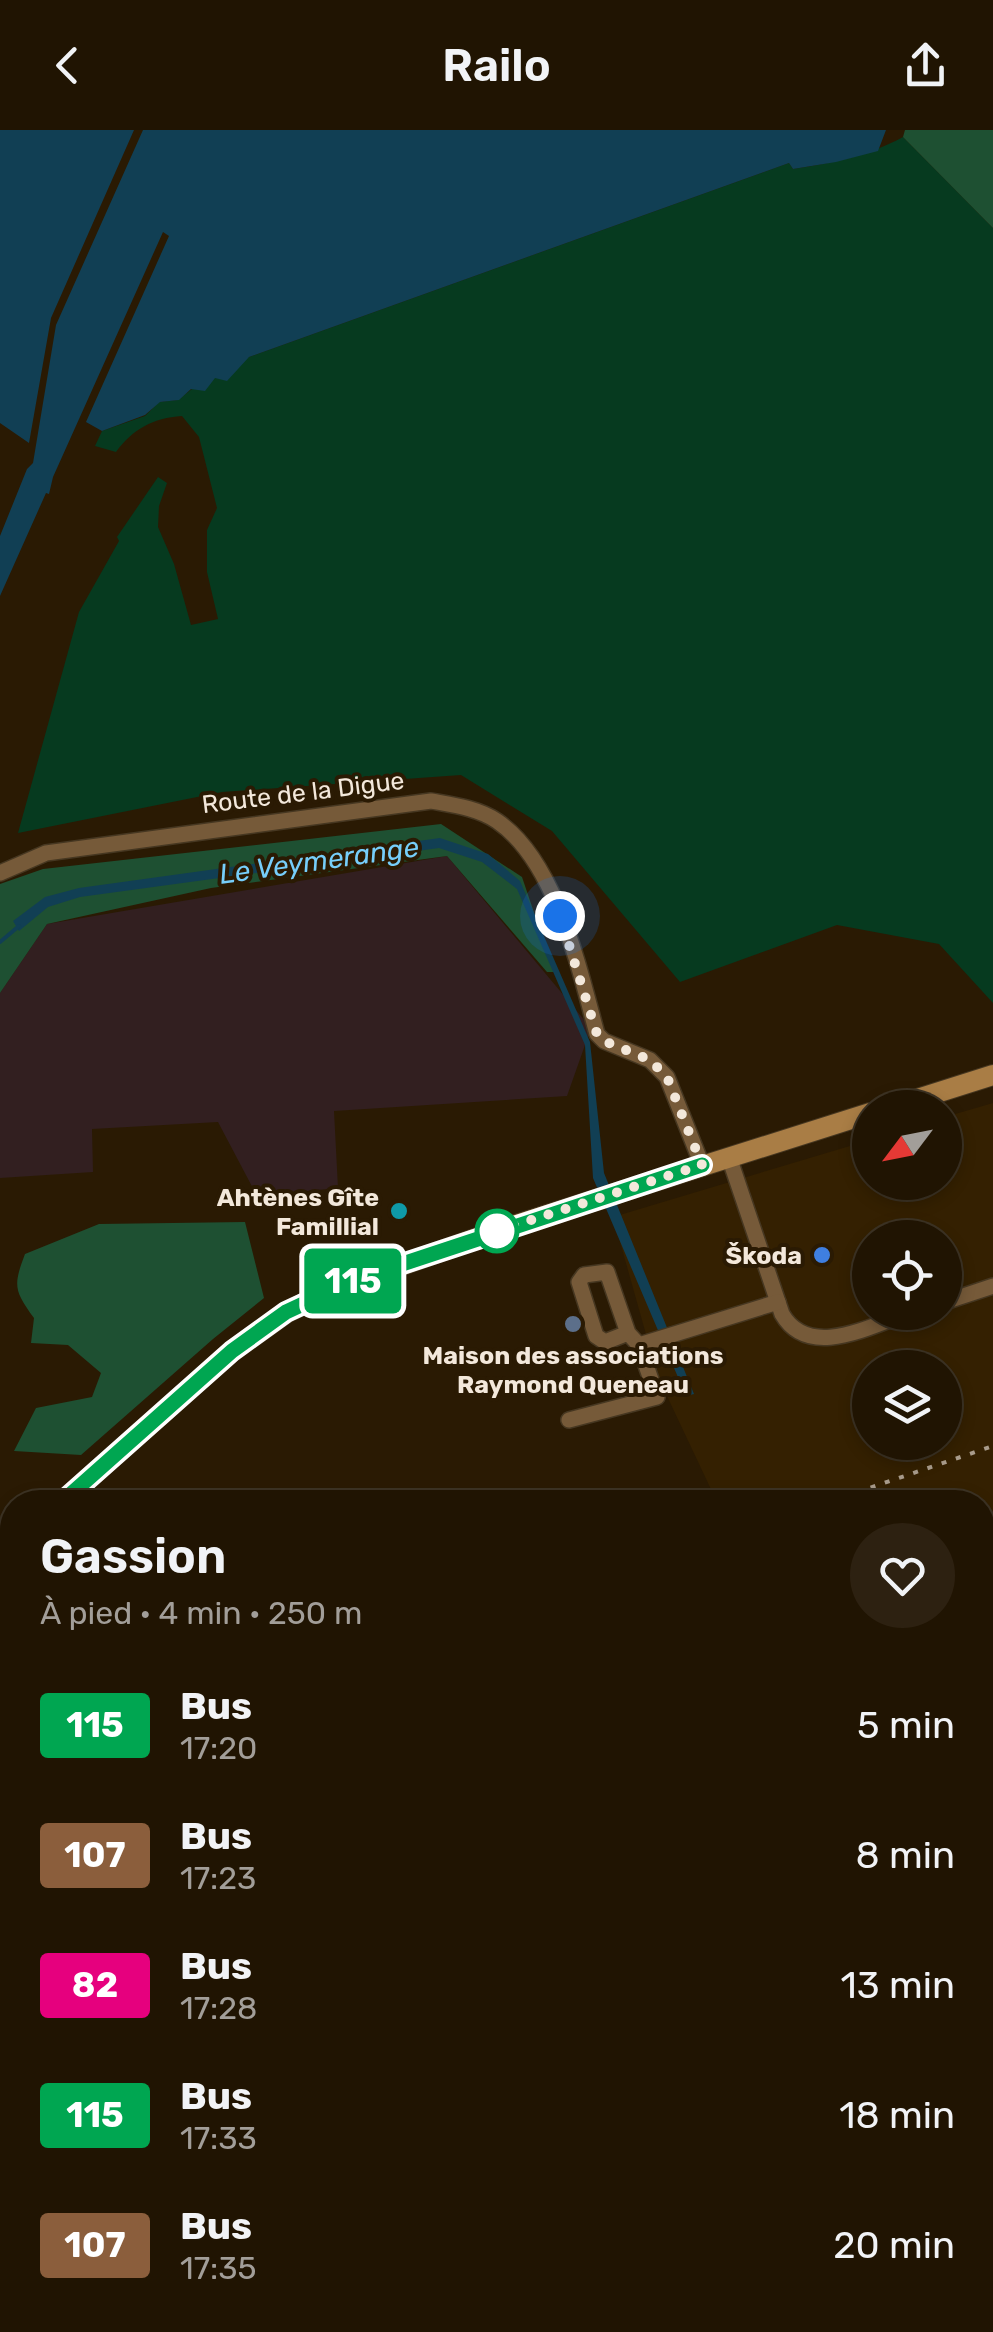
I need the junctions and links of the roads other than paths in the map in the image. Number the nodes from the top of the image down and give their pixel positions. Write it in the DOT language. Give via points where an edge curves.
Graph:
graph roads {
  1 [pos="0,873"];
  2 [pos="993,1075"];
  3 [pos="946,1090"];
  4 [pos="852,1119"];
  5 [pos="729,1157"];
  6 [pos="702,1165"];
  7 [pos="993,1286"];
  8 [pos="962,1296"];
  9 [pos="778,1302"];
  10 [pos="858,1330"];
  11 [pos="633,1339"];
  12 [pos="569,1420"];
  13 [pos="75,1490"];
  1 -- 6 [label="street, Route de la Digue" via="46,853 431,800 468,808 514,834 534,859 560,916 597,1034 660,1068"];
  2 -- 3 [label="main road"];
  4 -- 5 [label="main road"];
  5 -- 6 [label="main road"];
  5 -- 9 [label="street"];
  6 -- 13 [label="main road" via="346,1284 286,1312 204,1374"];
  7 -- 8 [label="street"];
  9 -- 10 [label="street" via="800,1334 834,1338"];
  9 -- 11 [label="street" via="657,1340"];
  11 -- 11 [label="street" via="607,1272 584,1275 580,1282 596,1336 605,1342"];
  11 -- 12 [label="street" via="657,1397"];
}
